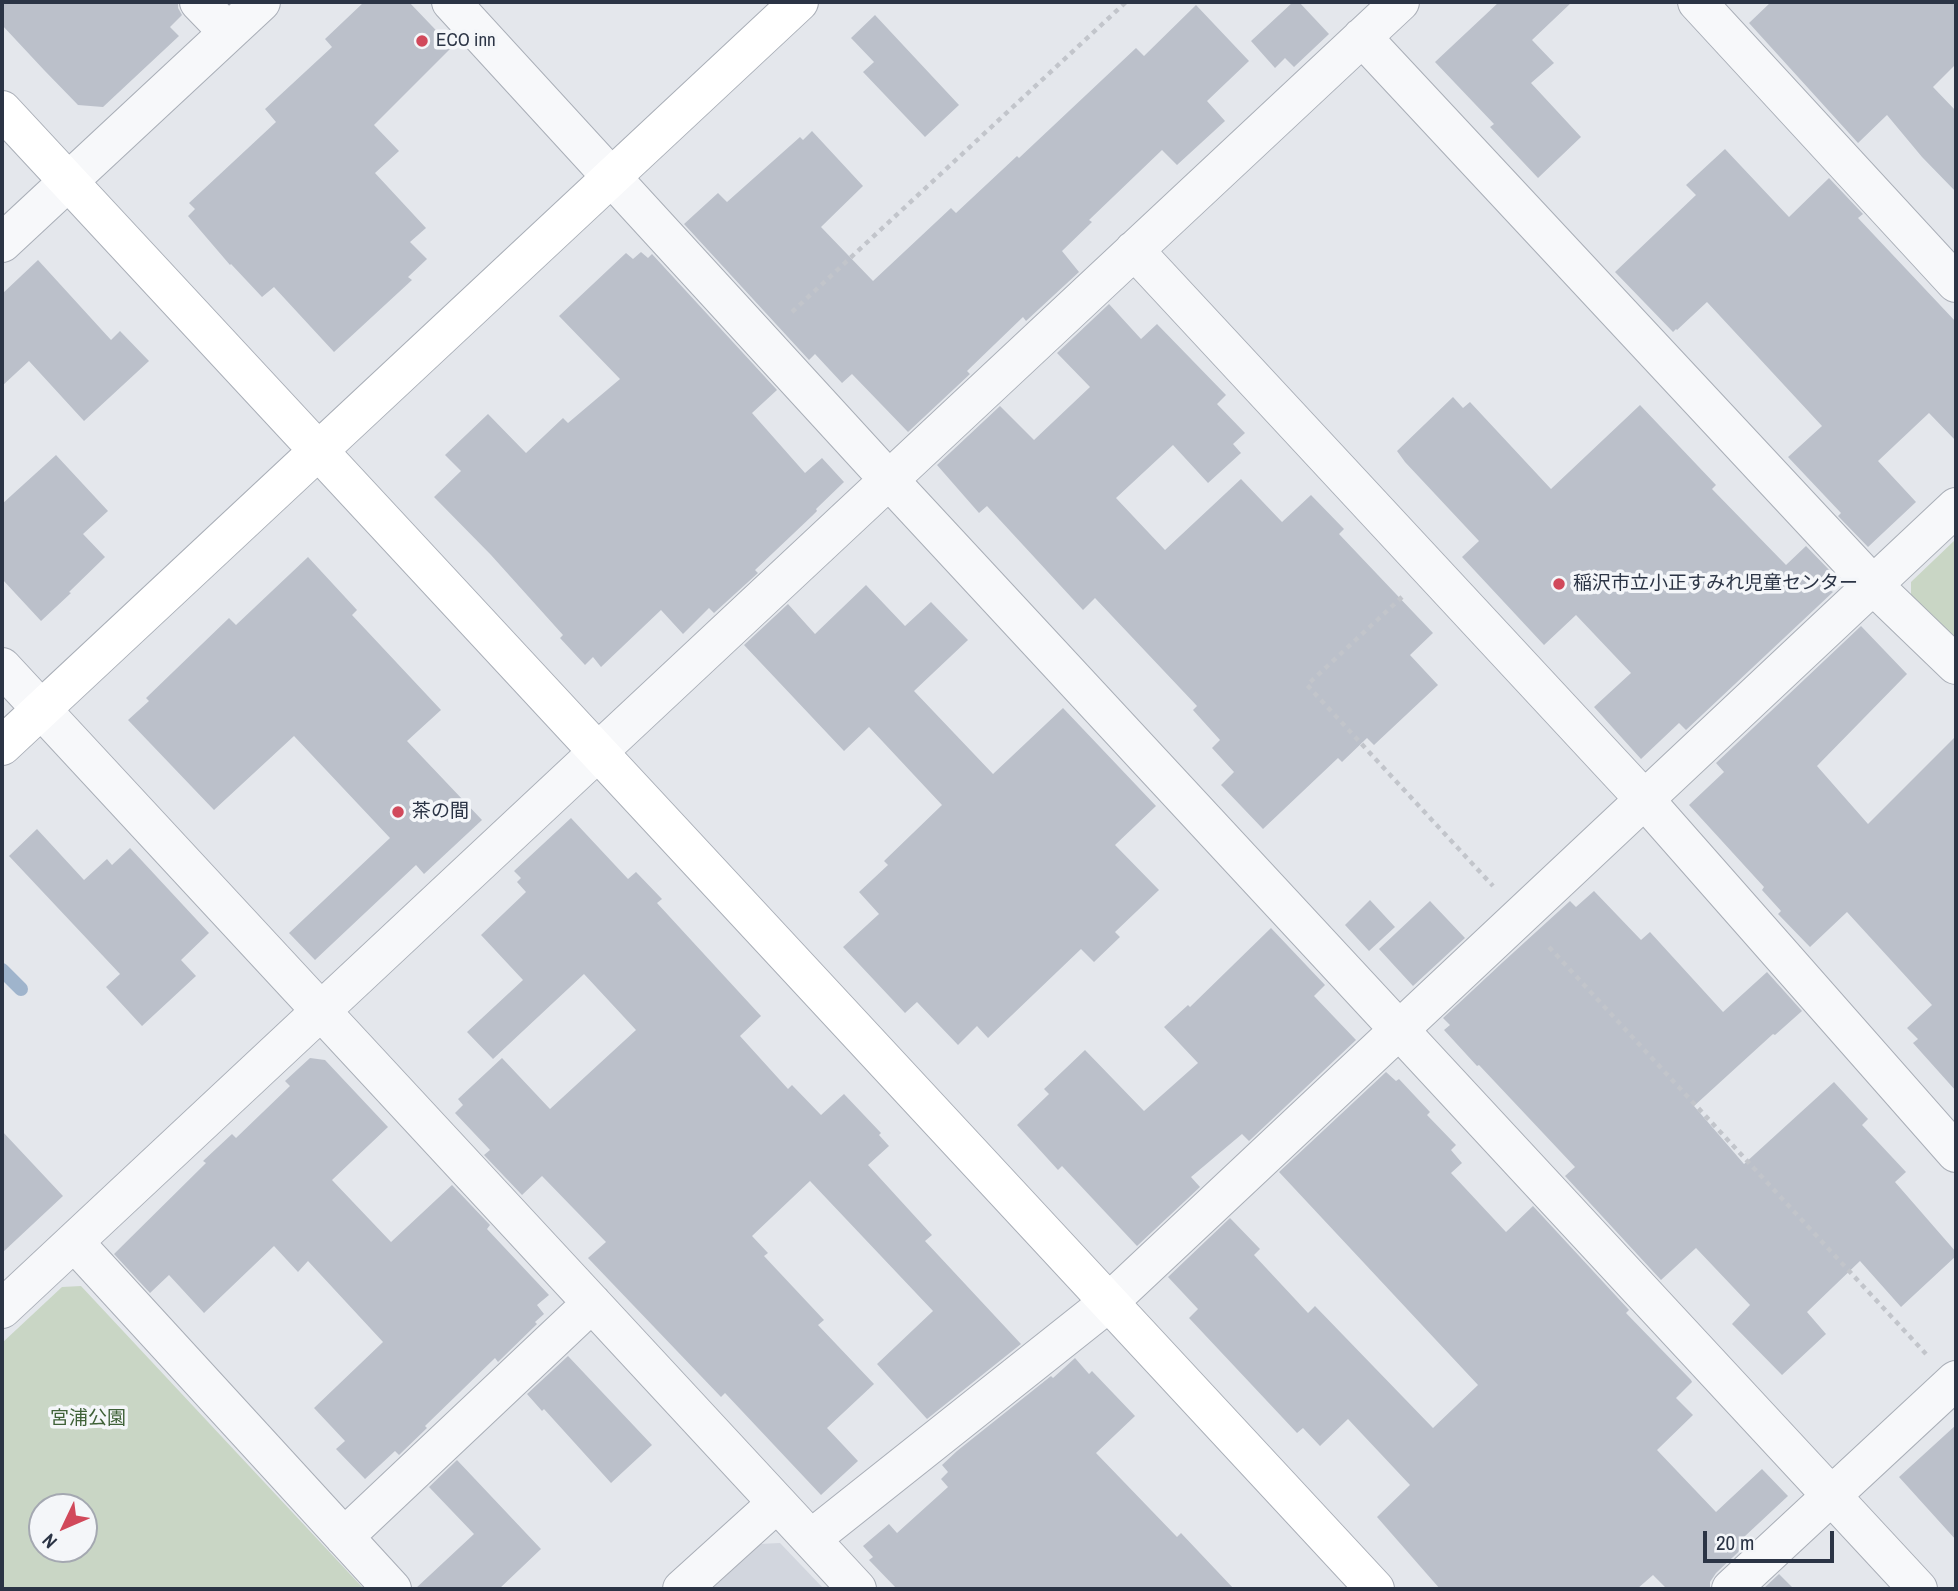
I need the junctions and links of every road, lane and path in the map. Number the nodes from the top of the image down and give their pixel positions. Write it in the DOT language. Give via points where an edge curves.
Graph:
graph roads {
  1 [pos="199,2"];
  2 [pos="261,2"];
  3 [pos="451,2"];
  4 [pos="799,2"];
  5 [pos="1126,2"];
  6 [pos="1399,2"];
  7 [pos="1697,2"];
  8 [pos="228,32"];
  9 [pos="1362,37"];
  10 [pos="2,110"];
  11 [pos="610,178"];
  12 [pos="68,181"];
  13 [pos="2,243"];
  14 [pos="1134,250"];
  15 [pos="1956,283"];
  16 [pos="761,341"];
  17 [pos="318,452"];
  18 [pos="889,480"];
  19 [pos="1956,507"];
  20 [pos="1431,570"];
  21 [pos="1874,586"];
  22 [pos="1956,665"];
  23 [pos="2,667"];
  24 [pos="41,710"];
  25 [pos="2,746"];
  26 [pos="597,753"];
  27 [pos="1645,800"];
  28 [pos="1521,916"];
  29 [pos="321,1012"];
  30 [pos="1400,1030"];
  31 [pos="1956,1153"];
  32 [pos="74,1242"];
  33 [pos="592,1303"];
  34 [pos="1108,1303"];
  35 [pos="2,1309"];
  36 [pos="1955,1381"];
  37 [pos="1832,1496"];
  38 [pos="777,1503"];
  39 [pos="344,1537"];
  40 [pos="811,1539"];
  41 [pos="392,1589"];
  42 [pos="682,1589"];
  43 [pos="858,1589"];
  44 [pos="1375,1589"];
  45 [pos="1731,1589"];
  46 [pos="1918,1589"];
  1 -- 8 [label="street"];
  2 -- 8 [label="street"];
  3 -- 11 [label="street"];
  4 -- 11 [label="street"];
  5 -- 16 [label="path"];
  6 -- 9 [label="street"];
  7 -- 15 [label="street"];
  8 -- 12 [label="street"];
  9 -- 14 [label="street"];
  9 -- 21 [label="street"];
  10 -- 12 [label="street"];
  11 -- 16 [label="street"];
  11 -- 17 [label="street"];
  12 -- 13 [label="street"];
  12 -- 17 [label="street"];
  14 -- 18 [label="street"];
  14 -- 20 [label="street"];
  16 -- 18 [label="street"];
  17 -- 24 [label="street"];
  17 -- 26 [label="street"];
  18 -- 26 [label="street"];
  18 -- 30 [label="street"];
  19 -- 21 [label="street"];
  20 -- 27 [label="street"];
  20 -- 28 [label="path" via="1307,685"];
  21 -- 22 [label="street"];
  21 -- 27 [label="street"];
  23 -- 24 [label="street"];
  24 -- 25 [label="street"];
  24 -- 29 [label="street"];
  26 -- 29 [label="street"];
  26 -- 34 [label="street"];
  27 -- 28 [label="street"];
  27 -- 31 [label="street"];
  28 -- 30 [label="street"];
  28 -- 36 [label="path"];
  29 -- 32 [label="street"];
  29 -- 33 [label="street"];
  30 -- 34 [label="street"];
  30 -- 37 [label="street"];
  32 -- 35 [label="street"];
  32 -- 39 [label="street"];
  33 -- 38 [label="street"];
  33 -- 39 [label="street"];
  34 -- 40 [label="street"];
  34 -- 44 [label="street"];
  36 -- 37 [label="street"];
  37 -- 45 [label="street"];
  37 -- 46 [label="street"];
  38 -- 40 [label="street"];
  38 -- 42 [label="street"];
  39 -- 41 [label="street"];
  40 -- 43 [label="street"];
}
